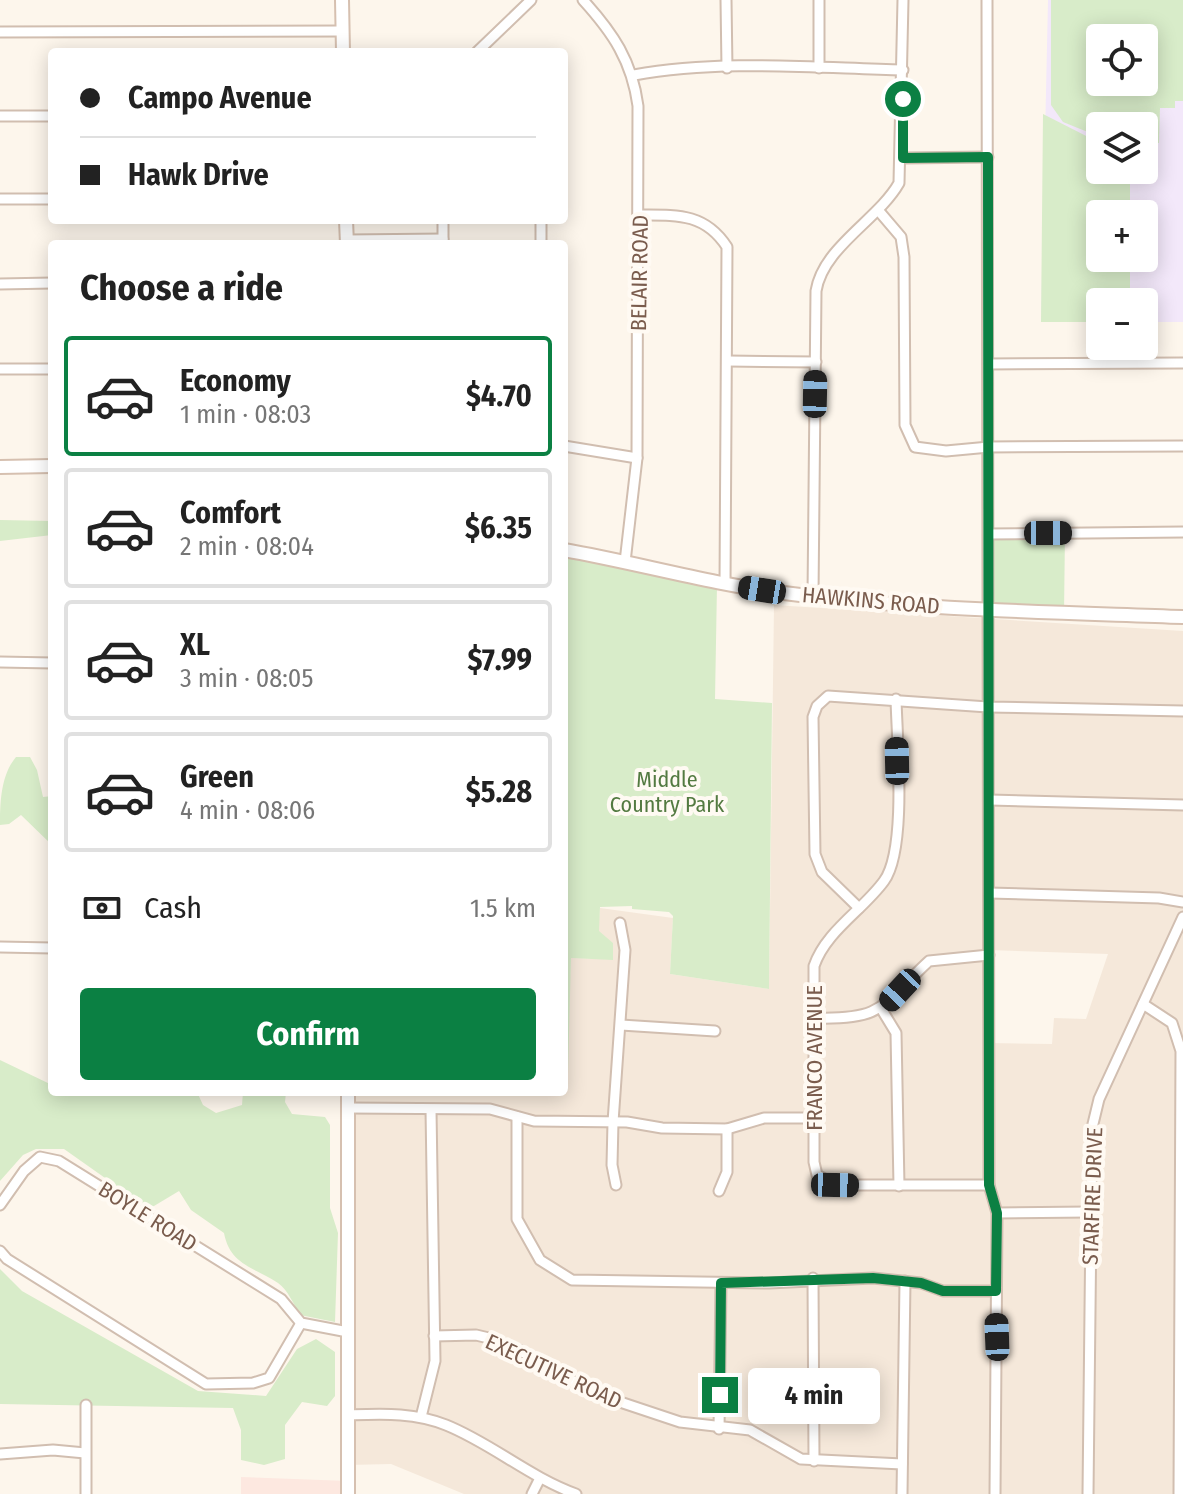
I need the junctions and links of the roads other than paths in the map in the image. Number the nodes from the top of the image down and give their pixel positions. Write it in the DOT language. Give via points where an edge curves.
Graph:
graph roads {
  1 [pos="342,0"];
  2 [pos="531,0"];
  3 [pos="583,0"];
  4 [pos="726,0"];
  5 [pos="819,0"];
  6 [pos="903,0"];
  7 [pos="987,0"];
  8 [pos="343,31"];
  9 [pos="0,32"];
  10 [pos="343,48"];
  11 [pos="486,48"];
  12 [pos="727,68"];
  13 [pos="819,68"];
  14 [pos="903,70"];
  15 [pos="634,75"];
  16 [pos="0,116"];
  17 [pos="48,116"];
  18 [pos="988,157"];
  19 [pos="903,158"];
  20 [pos="0,199"];
  21 [pos="48,199"];
  22 [pos="878,210"];
  23 [pos="640,215"];
  24 [pos="48,283"];
  25 [pos="0,284"];
  26 [pos="728,361"];
  27 [pos="816,362"];
  28 [pos="1183,363"];
  29 [pos="989,364"];
  30 [pos="0,369"];
  31 [pos="48,369"];
  32 [pos="1183,446"];
  33 [pos="568,447"];
  34 [pos="989,447"];
  35 [pos="637,458"];
  36 [pos="48,466"];
  37 [pos="0,467"];
  38 [pos="1183,532"];
  39 [pos="989,534"];
  40 [pos="568,551"];
  41 [pos="625,562"];
  42 [pos="725,584"];
  43 [pos="813,596"];
  44 [pos="989,610"];
  45 [pos="1183,617"];
  46 [pos="0,662"];
  47 [pos="48,663"];
  48 [pos="896,699"];
  49 [pos="988,707"];
  50 [pos="1183,711"];
  51 [pos="990,800"];
  52 [pos="1183,805"];
  53 [pos="989,893"];
  54 [pos="1183,902"];
  55 [pos="859,908"];
  56 [pos="1183,917"];
  57 [pos="620,923"];
  58 [pos="0,947"];
  59 [pos="48,948"];
  60 [pos="989,955"];
  61 [pos="1143,1004"];
  62 [pos="882,1010"];
  63 [pos="815,1018"];
  64 [pos="621,1025"];
  65 [pos="715,1031"];
  66 [pos="348,1096"];
  67 [pos="348,1108"];
  68 [pos="431,1110"];
  69 [pos="517,1117"];
  70 [pos="814,1118"];
  71 [pos="613,1122"];
  72 [pos="727,1129"];
  73 [pos="616,1185"];
  74 [pos="989,1185"];
  75 [pos="899,1186"];
  76 [pos="719,1191"];
  77 [pos="0,1205"];
  78 [pos="1089,1212"];
  79 [pos="997,1213"];
  80 [pos="0,1251"];
  81 [pos="813,1278"];
  82 [pos="905,1281"];
  83 [pos="721,1283"];
  84 [pos="996,1291"];
  85 [pos="301,1323"];
  86 [pos="348,1332"];
  87 [pos="434,1336"];
  88 [pos="86,1405"];
  89 [pos="348,1415"];
  90 [pos="421,1417"];
  91 [pos="719,1429"];
  92 [pos="85,1453"];
  93 [pos="0,1454"];
  94 [pos="814,1461"];
  95 [pos="902,1464"];
  96 [pos="540,1478"];
  97 [pos="86,1494"];
  98 [pos="348,1494"];
  99 [pos="532,1494"];
  100 [pos="576,1494"];
  101 [pos="902,1494"];
  102 [pos="995,1494"];
  103 [pos="1088,1494"];
  104 [pos="1179,1494"];
  1 -- 8 [label="street"];
  2 -- 11 [label="street"];
  3 -- 15 [label="street, BELAIR ROAD" via="618,42"];
  4 -- 12 [label="street"];
  5 -- 13 [label="street"];
  6 -- 14 [label="street"];
  7 -- 18 [label="street"];
  8 -- 9 [label="street"];
  8 -- 10 [label="street"];
  12 -- 13 [label="street"];
  12 -- 15 [label="street"];
  13 -- 14 [label="street"];
  14 -- 19 [label="street"];
  15 -- 23 [label="street, BELAIR ROAD"];
  16 -- 17 [label="street"];
  18 -- 19 [label="street"];
  18 -- 29 [label="street"];
  19 -- 22 [label="street" via="899,183"];
  20 -- 21 [label="street"];
  22 -- 27 [label="street" via="818,279"];
  22 -- 34 [label="street" via="901,237 904,257 908,437 926,451"];
  23 -- 26 [label="street" via="701,220 727,247"];
  23 -- 35 [label="street, BELAIR ROAD"];
  24 -- 25 [label="street"];
  26 -- 27 [label="street"];
  26 -- 42 [label="street"];
  27 -- 43 [label="street"];
  28 -- 29 [label="street"];
  29 -- 34 [label="street"];
  30 -- 31 [label="street"];
  32 -- 34 [label="street"];
  33 -- 35 [label="street"];
  34 -- 39 [label="street"];
  35 -- 41 [label="street, BELAIR ROAD"];
  36 -- 37 [label="street"];
  38 -- 39 [label="street"];
  39 -- 44 [label="street"];
  40 -- 41 [label="street, HAWKINS ROAD"];
  41 -- 42 [label="street, HAWKINS ROAD"];
  42 -- 43 [label="street, HAWKINS ROAD"];
  43 -- 44 [label="street, HAWKINS ROAD"];
  44 -- 45 [label="street, HAWKINS ROAD"];
  44 -- 49 [label="street"];
  46 -- 47 [label="street"];
  48 -- 49 [label="street"];
  48 -- 55 [label="street, FRANCO AVENUE" via="896,848 891,869"];
  48 -- 55 [label="street" via="828,696 813,717 817,864"];
  49 -- 50 [label="street"];
  49 -- 51 [label="street"];
  51 -- 52 [label="street"];
  51 -- 53 [label="street"];
  53 -- 54 [label="street"];
  53 -- 60 [label="street"];
  55 -- 63 [label="street, FRANCO AVENUE" via="817,956"];
  56 -- 61 [label="street, STARFIRE DRIVE"];
  57 -- 64 [label="street" via="625,950"];
  58 -- 59 [label="street"];
  60 -- 62 [label="street" via="929,961"];
  60 -- 74 [label="street"];
  61 -- 78 [label="street, STARFIRE DRIVE" via="1099,1099 1090,1143"];
  61 -- 104 [label="street" via="1172,1023 1181,1051"];
  62 -- 63 [label="street" via="864,1017"];
  62 -- 75 [label="street" via="896,1033"];
  63 -- 70 [label="street, FRANCO AVENUE"];
  64 -- 65 [label="street"];
  64 -- 71 [label="street"];
  66 -- 67 [label="street"];
  67 -- 68 [label="street"];
  67 -- 86 [label="street"];
  68 -- 69 [label="street" via="490,1109"];
  68 -- 87 [label="street"];
  69 -- 71 [label="street"];
  69 -- 83 [label="street" via="517,1219 529,1247 552,1270 593,1282"];
  70 -- 72 [label="street" via="764,1118"];
  70 -- 75 [label="street, FRANCO AVENUE" via="817,1175 835,1185"];
  71 -- 72 [label="street"];
  71 -- 73 [label="street"];
  72 -- 76 [label="street" via="727,1172"];
  74 -- 75 [label="street, FRANCO AVENUE"];
  74 -- 79 [label="street"];
  77 -- 85 [label="street, BOYLE ROAD" via="40,1157 59,1161 281,1299"];
  78 -- 79 [label="street"];
  78 -- 103 [label="street, STARFIRE DRIVE"];
  79 -- 84 [label="street"];
  80 -- 85 [label="street" via="206,1384 269,1378"];
  81 -- 82 [label="street"];
  81 -- 83 [label="street"];
  81 -- 94 [label="street"];
  82 -- 84 [label="street" via="943,1291"];
  82 -- 95 [label="street"];
  83 -- 91 [label="street"];
  84 -- 102 [label="street"];
  85 -- 86 [label="street"];
  86 -- 89 [label="street"];
  87 -- 90 [label="street" via="435,1361"];
  87 -- 91 [label="street, EXECUTIVE ROAD" via="493,1339 621,1404"];
  88 -- 92 [label="street"];
  89 -- 90 [label="street"];
  89 -- 98 [label="street"];
  90 -- 96 [label="street" via="446,1425"];
  91 -- 94 [label="street, EXECUTIVE ROAD" via="750,1430 791,1455"];
  92 -- 93 [label="street"];
  92 -- 97 [label="street"];
  94 -- 95 [label="street, EXECUTIVE ROAD"];
  95 -- 101 [label="street"];
  96 -- 99 [label="street"];
  96 -- 100 [label="street"];
}
